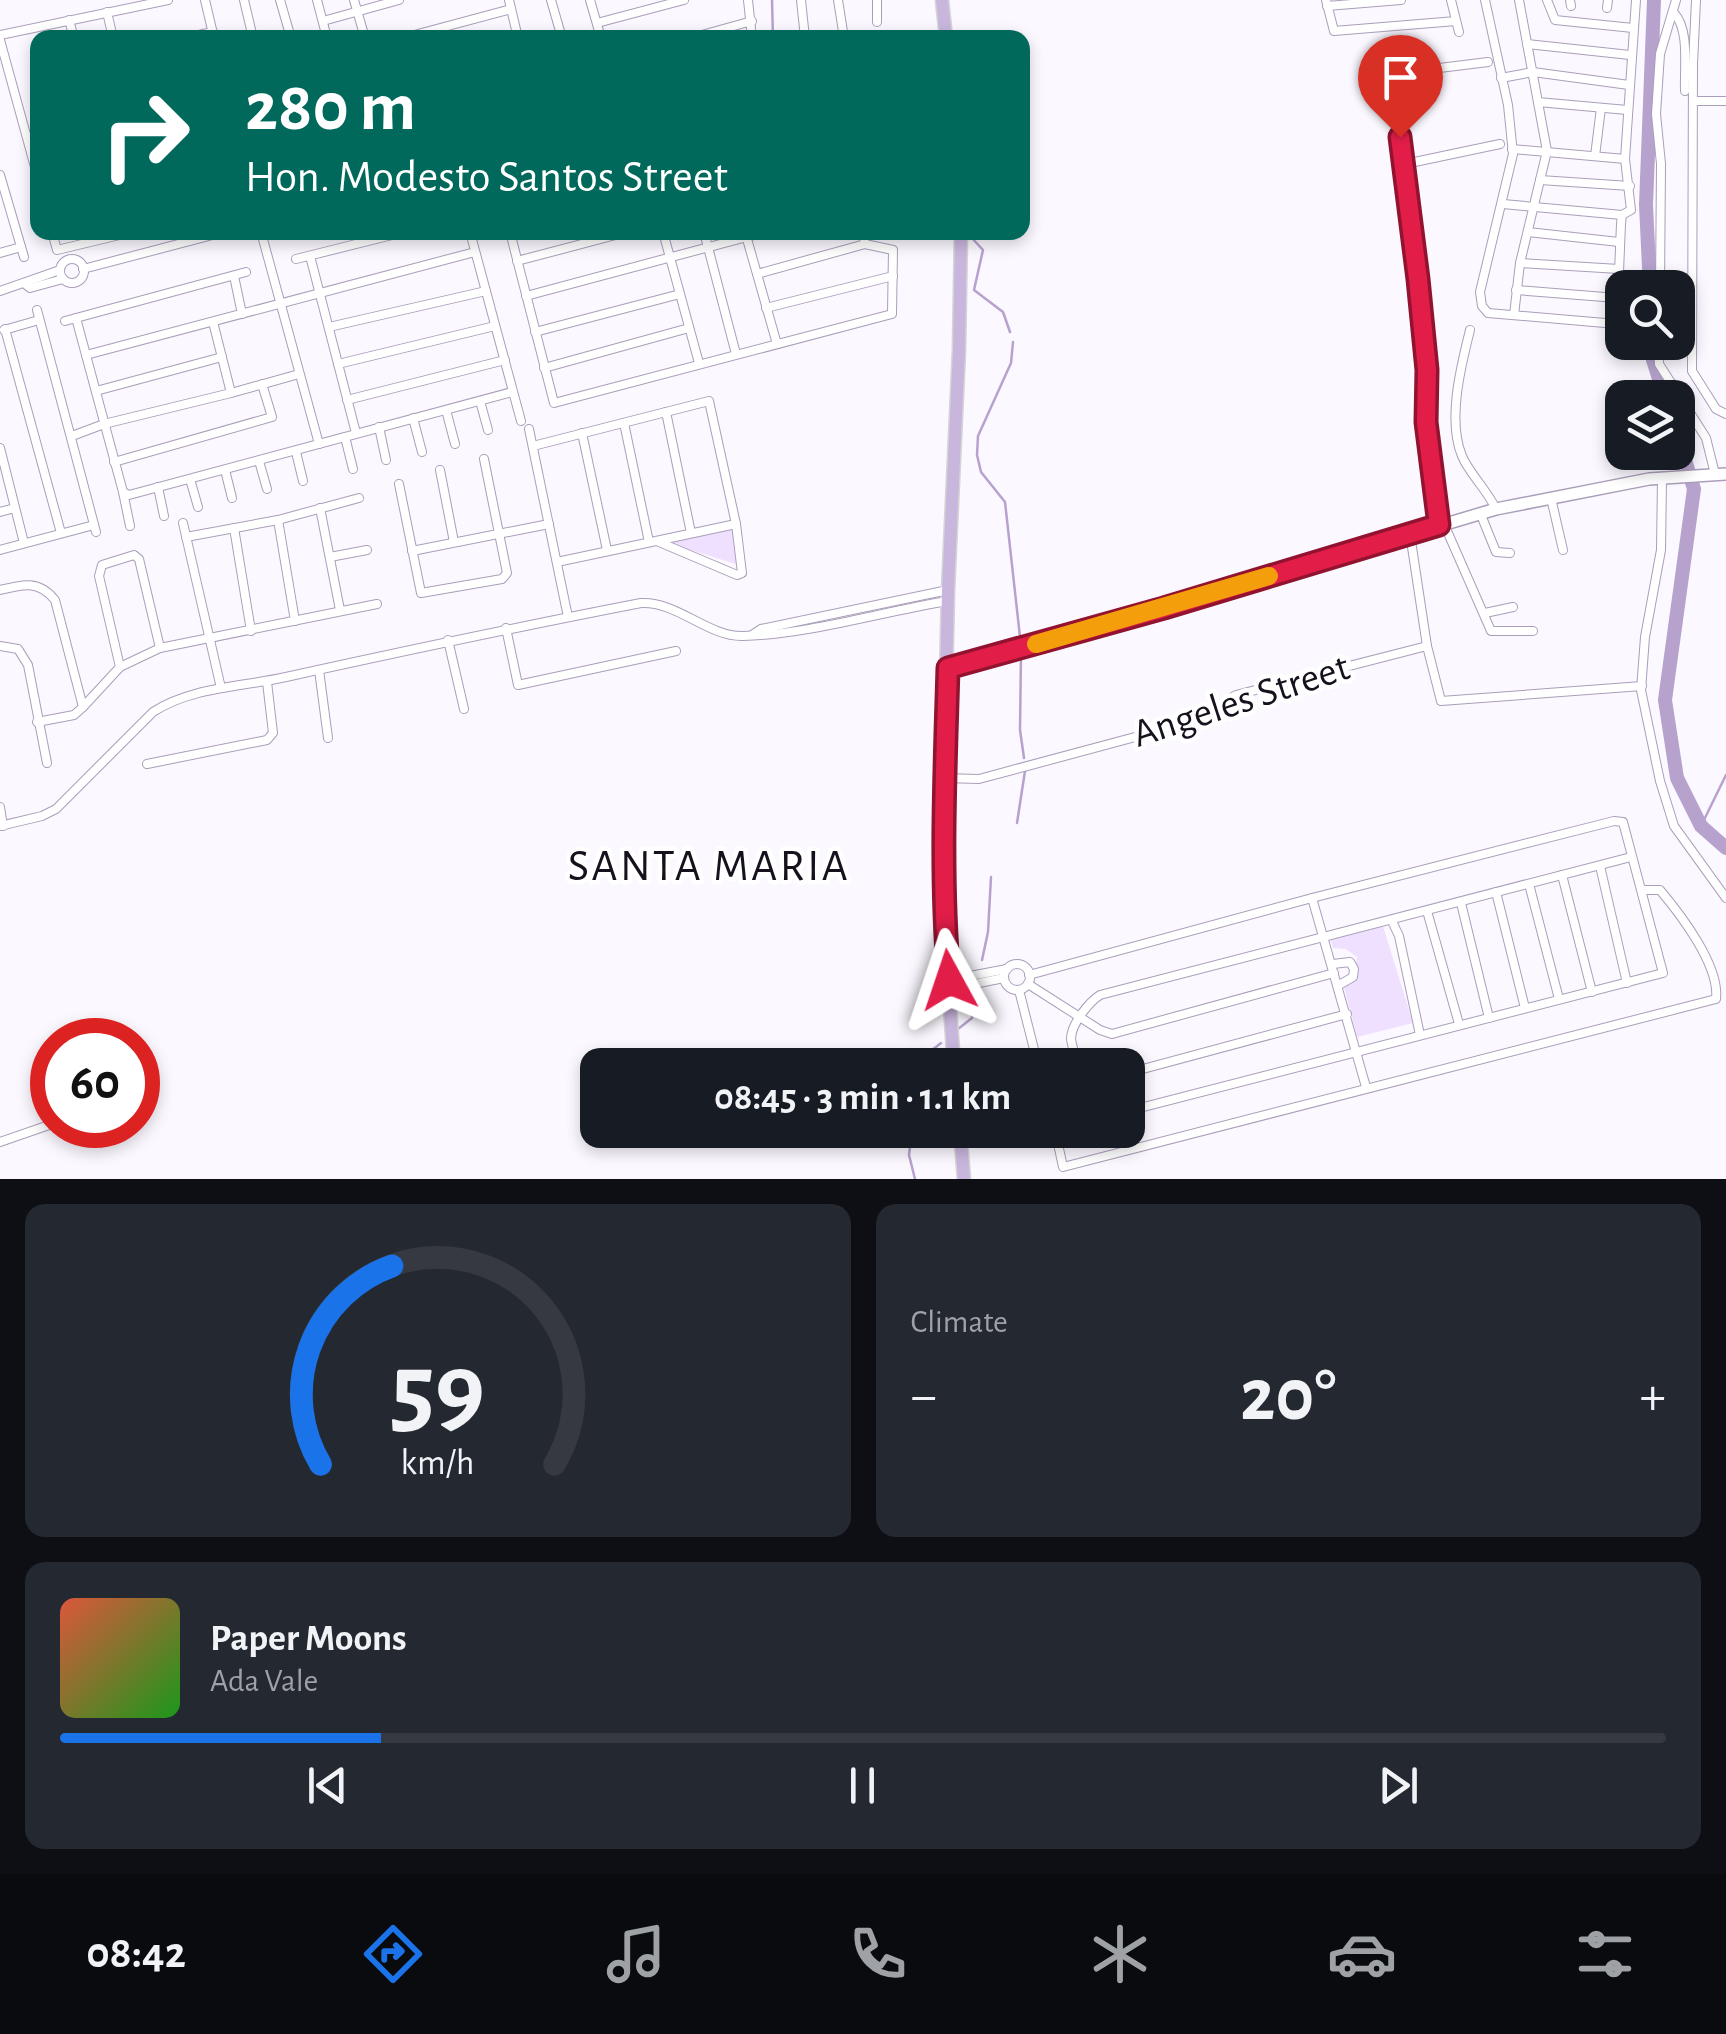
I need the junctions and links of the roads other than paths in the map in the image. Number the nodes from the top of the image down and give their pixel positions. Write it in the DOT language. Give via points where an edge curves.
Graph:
graph roads {
  1 [pos="168,0"];
  2 [pos="205,0"];
  3 [pos="244,0"];
  4 [pos="280,0"];
  5 [pos="317,0"];
  6 [pos="354,0"];
  7 [pos="399,0"];
  8 [pos="551,0"];
  9 [pos="590,0"];
  10 [pos="684,0"];
  11 [pos="748,0"];
  12 [pos="801,0"];
  13 [pos="838,0"];
  14 [pos="877,0"];
  15 [pos="942,0"];
  16 [pos="1401,0"];
  17 [pos="1451,0"];
  18 [pos="1485,0"];
  19 [pos="1518,0"];
  20 [pos="1547,0"];
  21 [pos="1636,0"];
  22 [pos="1676,0"];
  23 [pos="1696,0"];
  24 [pos="1326,3"];
  25 [pos="510,5"];
  26 [pos="107,12"];
  27 [pos="357,12"];
  28 [pos="1674,13"];
  29 [pos="69,20"];
  30 [pos="752,21"];
  31 [pos="1456,21"];
  32 [pos="323,22"];
  33 [pos="877,22"];
  34 [pos="597,23"];
  35 [pos="1633,28"];
  36 [pos="42,30"];
  37 [pos="72,30"];
  38 [pos="111,30"];
  39 [pos="212,30"];
  40 [pos="251,30"];
  41 [pos="289,30"];
  42 [pos="325,30"];
  43 [pos="363,30"];
  44 [pos="429,30"];
  45 [pos="516,30"];
  46 [pos="560,30"];
  47 [pos="599,30"];
  48 [pos="720,30"];
  49 [pos="752,30"];
  50 [pos="804,30"];
  51 [pos="843,30"];
  52 [pos="945,30"];
  53 [pos="1458,32"];
  54 [pos="30,33"];
  55 [pos="0,38"];
  56 [pos="1528,44"];
  57 [pos="1380,54"];
  58 [pos="1630,55"];
  59 [pos="1488,62"];
  60 [pos="1533,72"];
  61 [pos="1384,75"];
  62 [pos="1501,78"];
  63 [pos="1629,84"];
  64 [pos="1684,92"];
  65 [pos="1692,100"];
  66 [pos="1726,101"];
  67 [pos="1538,102"];
  68 [pos="1601,108"];
  69 [pos="1626,110"];
  70 [pos="30,135"];
  71 [pos="1500,144"];
  72 [pos="1512,149"];
  73 [pos="1547,151"];
  74 [pos="1595,156"];
  75 [pos="1625,160"];
  76 [pos="1406,164"];
  77 [pos="0,174"];
  78 [pos="1540,180"];
  79 [pos="1630,186"];
  80 [pos="1503,204"];
  81 [pos="1535,207"];
  82 [pos="1622,215"];
  83 [pos="1528,232"];
  84 [pos="54,240"];
  85 [pos="99,240"];
  86 [pos="190,240"];
  87 [pos="262,240"];
  88 [pos="373,240"];
  89 [pos="472,240"];
  90 [pos="512,240"];
  91 [pos="597,240"];
  92 [pos="665,240"];
  93 [pos="706,240"];
  94 [pos="731,240"];
  95 [pos="747,240"];
  96 [pos="864,240"];
  97 [pos="959,240"];
  98 [pos="1619,242"];
  99 [pos="865,244"];
  100 [pos="708,248"];
  101 [pos="475,252"];
  102 [pos="0,253"];
  103 [pos="310,256"];
  104 [pos="296,259"];
  105 [pos="670,259"];
  106 [pos="517,261"];
  107 [pos="1520,263"];
  108 [pos="84,269"];
  109 [pos="1619,269"];
  110 [pos="1660,270"];
  111 [pos="246,272"];
  112 [pos="61,274"];
  113 [pos="757,274"];
  114 [pos="234,276"];
  115 [pos="893,276"];
  116 [pos="1516,290"];
  117 [pos="0,291"];
  118 [pos="486,291"];
  119 [pos="320,292"];
  120 [pos="680,294"];
  121 [pos="526,296"];
  122 [pos="1605,297"];
  123 [pos="281,304"];
  124 [pos="766,308"];
  125 [pos="242,314"];
  126 [pos="1514,315"];
  127 [pos="76,318"];
  128 [pos="64,321"];
  129 [pos="213,322"];
  130 [pos="1605,322"];
  131 [pos="496,326"];
  132 [pos="328,327"];
  133 [pos="689,328"];
  134 [pos="2,330"];
  135 [pos="1470,330"];
  136 [pos="535,332"];
  137 [pos="777,344"];
  138 [pos="736,354"];
  139 [pos="86,355"];
  140 [pos="222,357"];
  141 [pos="504,360"];
  142 [pos="1659,360"];
  143 [pos="338,364"];
  144 [pos="699,364"];
  145 [pos="544,368"];
  146 [pos="298,374"];
  147 [pos="262,384"];
  148 [pos="96,391"];
  149 [pos="512,392"];
  150 [pos="232,393"];
  151 [pos="348,400"];
  152 [pos="480,401"];
  153 [pos="446,410"];
  154 [pos="666,412"];
  155 [pos="1726,414"];
  156 [pos="272,417"];
  157 [pos="413,418"];
  158 [pos="522,421"];
  159 [pos="624,422"];
  160 [pos="104,424"];
  161 [pos="379,427"];
  162 [pos="275,428"];
  163 [pos="530,429"];
  164 [pos="488,430"];
  165 [pos="582,433"];
  166 [pos="356,434"];
  167 [pos="72,436"];
  168 [pos="345,437"];
  169 [pos="319,444"];
  170 [pos="455,444"];
  171 [pos="533,446"];
  172 [pos="0,448"];
  173 [pos="296,452"];
  174 [pos="422,452"];
  175 [pos="484,459"];
  176 [pos="386,460"];
  177 [pos="259,461"];
  178 [pos="114,462"];
  179 [pos="354,469"];
  180 [pos="225,470"];
  181 [pos="440,470"];
  182 [pos="1715,474"];
  183 [pos="4,476"];
  184 [pos="190,479"];
  185 [pos="1662,479"];
  186 [pos="302,482"];
  187 [pos="399,484"];
  188 [pos="158,487"];
  189 [pos="267,489"];
  190 [pos="123,492"];
  191 [pos="232,498"];
  192 [pos="359,498"];
  193 [pos="1551,498"];
  194 [pos="198,506"];
  195 [pos="15,508"];
  196 [pos="320,508"];
  197 [pos="1496,509"];
  198 [pos="0,512"];
  199 [pos="1481,514"];
  200 [pos="164,516"];
  201 [pos="278,520"];
  202 [pos="183,523"];
  203 [pos="549,524"];
  204 [pos="736,524"];
  205 [pos="1442,525"];
  206 [pos="130,526"];
  207 [pos="234,528"];
  208 [pos="691,533"];
  209 [pos="61,534"];
  210 [pos="498,534"];
  211 [pos="1410,534"];
  212 [pos="186,537"];
  213 [pos="454,542"];
  214 [pos="654,542"];
  215 [pos="24,543"];
  216 [pos="0,550"];
  217 [pos="366,550"];
  218 [pos="607,550"];
  219 [pos="1563,550"];
  220 [pos="412,551"];
  221 [pos="1510,552"];
  222 [pos="330,557"];
  223 [pos="557,562"];
  224 [pos="0,590"];
  225 [pos="948,595"];
  226 [pos="377,604"];
  227 [pos="1514,607"];
  228 [pos="340,610"];
  229 [pos="1485,613"];
  230 [pos="568,617"];
  231 [pos="295,621"];
  232 [pos="506,628"];
  233 [pos="251,630"];
  234 [pos="1534,631"];
  235 [pos="210,638"];
  236 [pos="448,640"];
  237 [pos="0,646"];
  238 [pos="1427,646"];
  239 [pos="160,648"];
  240 [pos="676,651"];
  241 [pos="120,667"];
  242 [pos="948,668"];
  243 [pos="319,670"];
  244 [pos="267,682"];
  245 [pos="1642,686"];
  246 [pos="221,688"];
  247 [pos="83,707"];
  248 [pos="464,709"];
  249 [pos="37,722"];
  250 [pos="328,738"];
  251 [pos="47,763"];
  252 [pos="148,764"];
  253 [pos="944,778"];
  254 [pos="0,806"];
  255 [pos="2,826"];
  256 [pos="1631,857"];
  257 [pos="1600,866"];
  258 [pos="1562,875"];
  259 [pos="1529,884"];
  260 [pos="1642,890"];
  261 [pos="1496,892"];
  262 [pos="1312,898"];
  263 [pos="1726,898"];
  264 [pos="1461,903"];
  265 [pos="1427,911"];
  266 [pos="1392,921"];
  267 [pos="1324,938"];
  268 [pos="1334,969"];
  269 [pos="1006,974"];
  270 [pos="1026,983"];
  271 [pos="1627,983"];
  272 [pos="953,984"];
  273 [pos="1340,985"];
  274 [pos="1592,992"];
  275 [pos="1559,999"];
  276 [pos="1524,1008"];
  277 [pos="1347,1014"];
  278 [pos="1080,1018"];
  279 [pos="1489,1018"];
  280 [pos="1459,1024"];
  281 [pos="1420,1035"];
  282 [pos="954,1048"];
  283 [pos="1036,1048"];
  284 [pos="1073,1048"];
  285 [pos="1356,1050"];
  286 [pos="1145,1067"];
  287 [pos="1366,1087"];
  288 [pos="1145,1106"];
  289 [pos="30,1132"];
  290 [pos="0,1142"];
  291 [pos="1145,1146"];
  292 [pos="961,1148"];
  293 [pos="1059,1148"];
  294 [pos="1136,1148"];
  295 [pos="964,1179"];
  1 -- 26 [label="street"];
  2 -- 39 [label="street"];
  3 -- 40 [label="street"];
  4 -- 41 [label="street"];
  5 -- 32 [label="street"];
  6 -- 27 [label="street"];
  7 -- 27 [label="street"];
  8 -- 46 [label="street"];
  9 -- 34 [label="street"];
  10 -- 34 [label="street"];
  11 -- 30 [label="street"];
  12 -- 50 [label="street"];
  13 -- 51 [label="street"];
  14 -- 33 [label="street"];
  15 -- 52 [label="main road"];
  16 -- 24 [label="street"];
  17 -- 31 [label="street"];
  18 -- 62 [label="street"];
  19 -- 56 [label="street"];
  20 -- 35 [label="street" via="1555,20"];
  21 -- 35 [label="street"];
  22 -- 28 [label="street"];
  23 -- 65 [label="street"];
  24 -- 31 [label="street" via="1334,30"];
  25 -- 44 [label="street"];
  25 -- 45 [label="street"];
  26 -- 29 [label="street"];
  26 -- 38 [label="street"];
  27 -- 32 [label="street"];
  27 -- 43 [label="street"];
  28 -- 64 [label="street" via="1681,20"];
  28 -- 110 [label="street" via="1662,44 1656,114"];
  29 -- 36 [label="street"];
  29 -- 37 [label="street"];
  30 -- 48 [label="street"];
  30 -- 49 [label="street"];
  31 -- 53 [label="street"];
  32 -- 42 [label="street"];
  34 -- 47 [label="street"];
  35 -- 58 [label="street"];
  54 -- 55 [label="street"];
  55 -- 70 [label="street"];
  56 -- 58 [label="street"];
  56 -- 60 [label="street"];
  57 -- 61 [label="street"];
  58 -- 63 [label="street"];
  59 -- 61 [label="street"];
  60 -- 62 [label="street"];
  60 -- 63 [label="street"];
  60 -- 67 [label="street"];
  61 -- 76 [label="street"];
  62 -- 72 [label="street"];
  63 -- 69 [label="street"];
  65 -- 66 [label="street"];
  65 -- 155 [label="street" via="1692,371"];
  67 -- 68 [label="street"];
  67 -- 73 [label="street"];
  68 -- 69 [label="street"];
  68 -- 74 [label="street"];
  69 -- 75 [label="street"];
  71 -- 76 [label="street"];
  72 -- 73 [label="street"];
  72 -- 80 [label="street"];
  73 -- 74 [label="street"];
  73 -- 78 [label="street"];
  74 -- 75 [label="street"];
  75 -- 79 [label="street"];
  76 -- 205 [label="street" via="1427,370 1426,422"];
  77 -- 102 [label="street" via="22,252"];
  78 -- 79 [label="street"];
  78 -- 81 [label="street"];
  79 -- 82 [label="street" via="1632,210"];
  80 -- 81 [label="street"];
  80 -- 126 [label="street" via="1480,292 1488,313"];
  81 -- 82 [label="street"];
  81 -- 83 [label="street"];
  82 -- 98 [label="street"];
  83 -- 98 [label="street"];
  83 -- 107 [label="street"];
  84 -- 85 [label="street" via="57,250"];
  86 -- 108 [label="street"];
  87 -- 123 [label="street"];
  88 -- 103 [label="street"];
  89 -- 101 [label="street"];
  90 -- 106 [label="street"];
  91 -- 106 [label="street"];
  92 -- 105 [label="street"];
  93 -- 100 [label="street"];
  94 -- 100 [label="street"];
  95 -- 113 [label="street"];
  96 -- 99 [label="street"];
  97 -- 225 [label="main road"];
  98 -- 109 [label="street"];
  99 -- 113 [label="street"];
  99 -- 115 [label="street" via="893,250"];
  100 -- 105 [label="street"];
  100 -- 138 [label="street"];
  101 -- 118 [label="street"];
  101 -- 119 [label="street"];
  103 -- 104 [label="street"];
  103 -- 119 [label="street"];
  105 -- 120 [label="street"];
  105 -- 121 [label="street"];
  106 -- 121 [label="street"];
  107 -- 109 [label="street"];
  107 -- 116 [label="street"];
  108 -- 112 [label="street" via="76,282"];
  108 -- 112 [label="street" via="71,258"];
  111 -- 114 [label="street"];
  112 -- 117 [label="street" via="30,288"];
  113 -- 124 [label="street"];
  114 -- 125 [label="street"];
  114 -- 127 [label="street"];
  115 -- 124 [label="street"];
  115 -- 137 [label="street" via="892,314"];
  116 -- 122 [label="street"];
  116 -- 126 [label="street"];
  118 -- 131 [label="street"];
  118 -- 132 [label="street"];
  119 -- 123 [label="street"];
  119 -- 132 [label="street"];
  120 -- 133 [label="street"];
  120 -- 136 [label="street"];
  121 -- 136 [label="street"];
  123 -- 125 [label="street"];
  123 -- 146 [label="street"];
  124 -- 137 [label="street"];
  125 -- 129 [label="street"];
  126 -- 130 [label="street"];
  127 -- 128 [label="street"];
  127 -- 139 [label="street"];
  129 -- 139 [label="street"];
  129 -- 140 [label="street"];
  131 -- 141 [label="street"];
  131 -- 143 [label="street"];
  132 -- 143 [label="street"];
  133 -- 144 [label="street"];
  133 -- 145 [label="street"];
  134 -- 167 [label="street" via="38,315"];
  134 -- 209 [label="street"];
  135 -- 197 [label="street" via="1456,398 1458,439 1462,457"];
  136 -- 145 [label="street"];
  137 -- 138 [label="street"];
  138 -- 144 [label="street"];
  139 -- 148 [label="street"];
  140 -- 148 [label="street"];
  140 -- 150 [label="street"];
  141 -- 149 [label="street"];
  141 -- 151 [label="street"];
  142 -- 182 [label="street" via="1706,438"];
  143 -- 151 [label="street"];
  144 -- 145 [label="street" via="554,403"];
  146 -- 147 [label="street"];
  146 -- 169 [label="street"];
  147 -- 150 [label="street"];
  147 -- 156 [label="street"];
  148 -- 160 [label="street"];
  149 -- 152 [label="street"];
  149 -- 158 [label="street"];
  150 -- 160 [label="street"];
  151 -- 166 [label="street"];
  152 -- 153 [label="street"];
  152 -- 164 [label="street"];
  153 -- 157 [label="street"];
  153 -- 170 [label="street"];
  154 -- 159 [label="street"];
  154 -- 204 [label="street" via="709,401"];
  154 -- 208 [label="street"];
  156 -- 162 [label="street"];
  156 -- 178 [label="street"];
  157 -- 161 [label="street"];
  157 -- 174 [label="street"];
  159 -- 165 [label="street"];
  159 -- 214 [label="street"];
  160 -- 167 [label="street"];
  160 -- 178 [label="street"];
  161 -- 166 [label="street"];
  161 -- 176 [label="street"];
  163 -- 171 [label="street"];
  165 -- 171 [label="street"];
  165 -- 218 [label="street"];
  166 -- 168 [label="street"];
  167 -- 209 [label="street" via="95,528"];
  168 -- 169 [label="street"];
  168 -- 179 [label="street"];
  169 -- 173 [label="street"];
  171 -- 203 [label="street"];
  172 -- 183 [label="street"];
  173 -- 177 [label="street"];
  173 -- 186 [label="street"];
  175 -- 210 [label="street"];
  177 -- 180 [label="street"];
  177 -- 189 [label="street"];
  178 -- 190 [label="street"];
  180 -- 184 [label="street"];
  180 -- 191 [label="street"];
  181 -- 213 [label="street"];
  182 -- 185 [label="street"];
  183 -- 195 [label="street"];
  184 -- 188 [label="street"];
  184 -- 194 [label="street"];
  185 -- 193 [label="street"];
  185 -- 245 [label="street" via="1661,550"];
  187 -- 220 [label="street"];
  188 -- 190 [label="street"];
  188 -- 200 [label="street"];
  190 -- 206 [label="street"];
  192 -- 196 [label="street"];
  193 -- 197 [label="street"];
  193 -- 219 [label="street"];
  195 -- 198 [label="street"];
  195 -- 215 [label="street"];
  196 -- 201 [label="street"];
  196 -- 222 [label="street"];
  197 -- 199 [label="street"];
  199 -- 205 [label="street"];
  199 -- 221 [label="street" via="1496,552"];
  201 -- 207 [label="street"];
  201 -- 231 [label="street"];
  202 -- 212 [label="street"];
  203 -- 210 [label="street"];
  203 -- 223 [label="street"];
  204 -- 208 [label="street"];
  204 -- 214 [label="street" via="740,575"];
  205 -- 211 [label="street"];
  205 -- 229 [label="street"];
  207 -- 212 [label="street"];
  207 -- 233 [label="street"];
  208 -- 214 [label="street"];
  209 -- 215 [label="street"];
  210 -- 213 [label="street"];
  210 -- 220 [label="street" via="506,577 426,594 418,588"];
  211 -- 238 [label="street"];
  211 -- 242 [label="street"];
  212 -- 235 [label="street"];
  213 -- 220 [label="street"];
  214 -- 218 [label="street"];
  215 -- 216 [label="street"];
  217 -- 222 [label="street"];
  218 -- 223 [label="street"];
  222 -- 228 [label="street"];
  223 -- 230 [label="street"];
  224 -- 247 [label="street" via="26,583 45,588 55,600"];
  225 -- 230 [label="street" via="764,637 732,634 649,602"];
  225 -- 242 [label="main road"];
  226 -- 228 [label="street"];
  227 -- 229 [label="street"];
  228 -- 231 [label="street"];
  229 -- 234 [label="street" via="1492,631"];
  230 -- 232 [label="street"];
  231 -- 233 [label="street"];
  232 -- 236 [label="street"];
  232 -- 240 [label="street" via="519,690"];
  233 -- 235 [label="street"];
  235 -- 239 [label="street"];
  235 -- 246 [label="street"];
  236 -- 243 [label="street"];
  236 -- 248 [label="street"];
  237 -- 249 [label="street" via="18,648 28,665"];
  238 -- 245 [label="street" via="1440,701"];
  238 -- 253 [label="street, Angeles Street" via="1236,695 1191,722 979,779"];
  239 -- 241 [label="street"];
  239 -- 241 [label="street" via="139,559 102,565 98,576"];
  241 -- 247 [label="street"];
  242 -- 253 [label="main road"];
  243 -- 244 [label="street"];
  243 -- 250 [label="street"];
  244 -- 246 [label="street"];
  244 -- 252 [label="street" via="273,733 267,740"];
  245 -- 263 [label="street" via="1674,826"];
  246 -- 255 [label="street" via="152,712 56,809"];
  247 -- 249 [label="street"];
  249 -- 251 [label="street"];
  253 -- 272 [label="main road" via="944,922"];
  254 -- 255 [label="street"];
  256 -- 257 [label="street"];
  256 -- 260 [label="street"];
  256 -- 262 [label="street" via="1619,820"];
  257 -- 258 [label="street"];
  257 -- 271 [label="street"];
  258 -- 259 [label="street"];
  258 -- 274 [label="street"];
  259 -- 261 [label="street"];
  259 -- 275 [label="street"];
  260 -- 271 [label="street" via="1664,970"];
  260 -- 287 [label="street" via="1660,890 1689,924 1716,999"];
  261 -- 264 [label="street"];
  261 -- 276 [label="street"];
  262 -- 267 [label="street"];
  262 -- 270 [label="street"];
  264 -- 265 [label="street"];
  264 -- 279 [label="street"];
  265 -- 266 [label="street"];
  265 -- 280 [label="street"];
  266 -- 267 [label="street"];
  266 -- 281 [label="street"];
  267 -- 268 [label="street"];
  267 -- 278 [label="street" via="1100,995"];
  268 -- 273 [label="street"];
  268 -- 273 [label="street" via="1350,962 1354,969"];
  268 -- 278 [label="street" via="1112,1034"];
  269 -- 270 [label="street" via="1011,989"];
  269 -- 270 [label="street" via="1018,965 1026,968"];
  269 -- 272 [label="street"];
  270 -- 278 [label="street"];
  270 -- 283 [label="street"];
  271 -- 274 [label="street"];
  272 -- 282 [label="main road"];
  273 -- 277 [label="street"];
  274 -- 275 [label="street"];
  275 -- 276 [label="street"];
  276 -- 279 [label="street"];
  277 -- 285 [label="street"];
  277 -- 286 [label="street"];
  278 -- 284 [label="street"];
  279 -- 280 [label="street"];
  280 -- 281 [label="street"];
  281 -- 285 [label="street"];
  285 -- 287 [label="street"];
  285 -- 288 [label="street"];
  287 -- 291 [label="street"];
  289 -- 290 [label="street"];
  292 -- 295 [label="main road"];
  293 -- 294 [label="street" via="1064,1167"];
}
